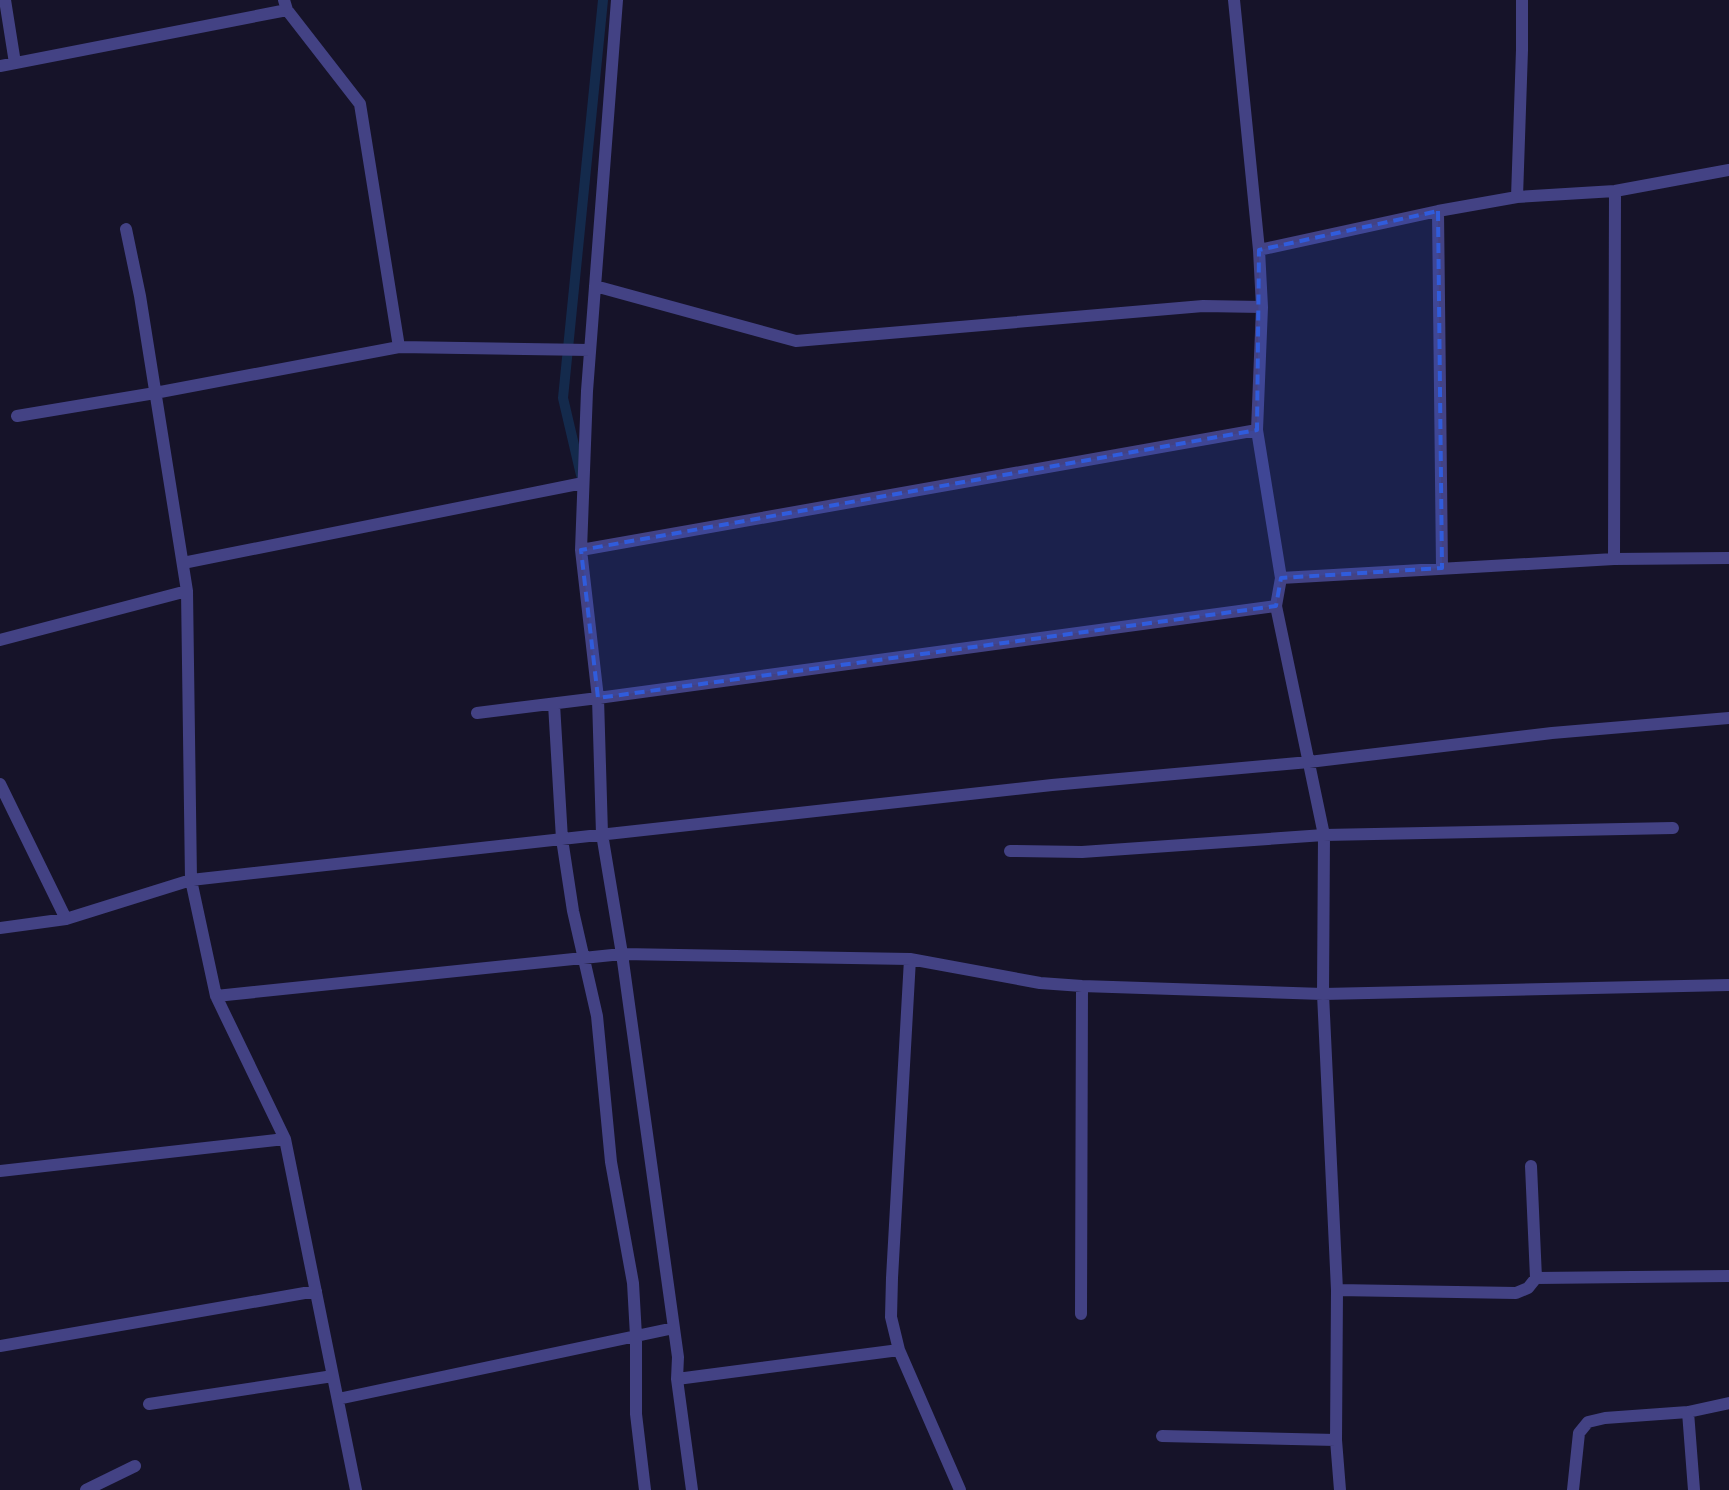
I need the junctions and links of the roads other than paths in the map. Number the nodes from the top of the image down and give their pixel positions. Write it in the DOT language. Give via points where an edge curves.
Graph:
graph roads {
  1 [pos="5,0"];
  2 [pos="617,0"];
  3 [pos="1234,0"];
  4 [pos="1522,0"];
  5 [pos="286,5"];
  6 [pos="15,63"];
  7 [pos="0,66"];
  8 [pos="1729,170"];
  9 [pos="1615,192"];
  10 [pos="1517,197"];
  11 [pos="1438,211"];
  12 [pos="126,229"];
  13 [pos="1259,250"];
  14 [pos="595,286"];
  15 [pos="1262,307"];
  16 [pos="399,347"];
  17 [pos="590,350"];
  18 [pos="155,393"];
  19 [pos="18,416"];
  20 [pos="1258,430"];
  21 [pos="583,483"];
  22 [pos="581,550"];
  23 [pos="1729,558"];
  24 [pos="1614,559"];
  25 [pos="183,563"];
  26 [pos="1442,568"];
  27 [pos="1281,578"];
  28 [pos="188,591"];
  29 [pos="1276,606"];
  30 [pos="0,640"];
  31 [pos="598,698"];
  32 [pos="554,704"];
  33 [pos="477,713"];
  34 [pos="1729,718"];
  35 [pos="1309,762"];
  36 [pos="0,784"];
  37 [pos="1673,828"];
  38 [pos="602,834"];
  39 [pos="1324,835"];
  40 [pos="562,839"];
  41 [pos="1010,851"];
  42 [pos="191,880"];
  43 [pos="66,919"];
  44 [pos="0,928"];
  45 [pos="622,954"];
  46 [pos="584,958"];
  47 [pos="910,959"];
  48 [pos="1729,985"];
  49 [pos="1082,986"];
  50 [pos="1323,994"];
  51 [pos="216,996"];
  52 [pos="285,1139"];
  53 [pos="1531,1166"];
  54 [pos="0,1171"];
  55 [pos="1729,1276"];
  56 [pos="1536,1278"];
  57 [pos="316,1290"];
  58 [pos="1337,1290"];
  59 [pos="1081,1314"];
  60 [pos="674,1328"];
  61 [pos="636,1336"];
  62 [pos="0,1346"];
  63 [pos="899,1350"];
  64 [pos="333,1376"];
  65 [pos="677,1379"];
  66 [pos="338,1399"];
  67 [pos="1729,1403"];
  68 [pos="149,1404"];
  69 [pos="1688,1412"];
  70 [pos="1162,1436"];
  71 [pos="1336,1440"];
  72 [pos="135,1466"];
  73 [pos="86,1490"];
  74 [pos="356,1490"];
  75 [pos="645,1490"];
  76 [pos="692,1490"];
  77 [pos="960,1490"];
  78 [pos="1340,1490"];
  79 [pos="1573,1490"];
  80 [pos="1694,1490"];
  1 -- 6 [label="street"];
  2 -- 14 [label="street"];
  3 -- 13 [label="street"];
  4 -- 10 [label="street"];
  5 -- 6 [label="street"];
  5 -- 16 [label="street" via="360,104"];
  6 -- 7 [label="street"];
  8 -- 9 [label="street"];
  9 -- 10 [label="street"];
  9 -- 24 [label="street"];
  10 -- 11 [label="street"];
  11 -- 13 [label="street"];
  11 -- 26 [label="street"];
  12 -- 18 [label="street"];
  13 -- 15 [label="street"];
  14 -- 15 [label="street" via="796,341 1203,306"];
  14 -- 17 [label="street"];
  15 -- 20 [label="street"];
  16 -- 17 [label="street"];
  16 -- 18 [label="street"];
  17 -- 21 [label="street"];
  18 -- 19 [label="street"];
  18 -- 25 [label="street"];
  20 -- 22 [label="street"];
  20 -- 27 [label="street"];
  21 -- 22 [label="street"];
  21 -- 25 [label="street"];
  22 -- 31 [label="street"];
  23 -- 24 [label="street"];
  24 -- 26 [label="street"];
  25 -- 28 [label="street"];
  26 -- 27 [label="street"];
  27 -- 29 [label="street"];
  28 -- 30 [label="street"];
  28 -- 42 [label="street"];
  29 -- 31 [label="street"];
  29 -- 35 [label="street"];
  31 -- 32 [label="street"];
  31 -- 38 [label="street"];
  32 -- 33 [label="street"];
  32 -- 40 [label="street"];
  34 -- 35 [label="street" via="1552,734"];
  35 -- 38 [label="street" via="1042,786"];
  35 -- 39 [label="street"];
  36 -- 43 [label="street"];
  37 -- 39 [label="street"];
  38 -- 40 [label="street"];
  38 -- 45 [label="street"];
  39 -- 41 [label="street" via="1082,852"];
  39 -- 50 [label="street"];
  40 -- 42 [label="street"];
  40 -- 46 [label="street"];
  42 -- 43 [label="street"];
  42 -- 51 [label="street"];
  43 -- 44 [label="street"];
  45 -- 46 [label="street"];
  45 -- 47 [label="street"];
  45 -- 60 [label="street"];
  46 -- 51 [label="street"];
  46 -- 61 [label="street" via="597,1016 610,1162 632,1283"];
  47 -- 49 [label="street" via="1040,983"];
  47 -- 63 [label="street" via="892,1278 892,1317"];
  48 -- 50 [label="street"];
  49 -- 50 [label="street"];
  49 -- 59 [label="street"];
  50 -- 58 [label="street"];
  51 -- 52 [label="street"];
  52 -- 54 [label="street"];
  52 -- 57 [label="street"];
  53 -- 56 [label="street"];
  55 -- 56 [label="street"];
  56 -- 58 [label="street" via="1528,1288 1516,1293"];
  57 -- 62 [label="street"];
  57 -- 64 [label="street"];
  58 -- 71 [label="street"];
  60 -- 61 [label="street"];
  60 -- 65 [label="street"];
  61 -- 66 [label="street"];
  61 -- 75 [label="street" via="636,1414"];
  63 -- 65 [label="street"];
  63 -- 77 [label="street"];
  64 -- 66 [label="street"];
  64 -- 68 [label="street"];
  65 -- 76 [label="street"];
  66 -- 74 [label="street"];
  67 -- 69 [label="street"];
  69 -- 79 [label="street" via="1588,1422 1579,1433"];
  69 -- 80 [label="street"];
  70 -- 71 [label="street"];
  71 -- 78 [label="street"];
  72 -- 73 [label="street"];
}
